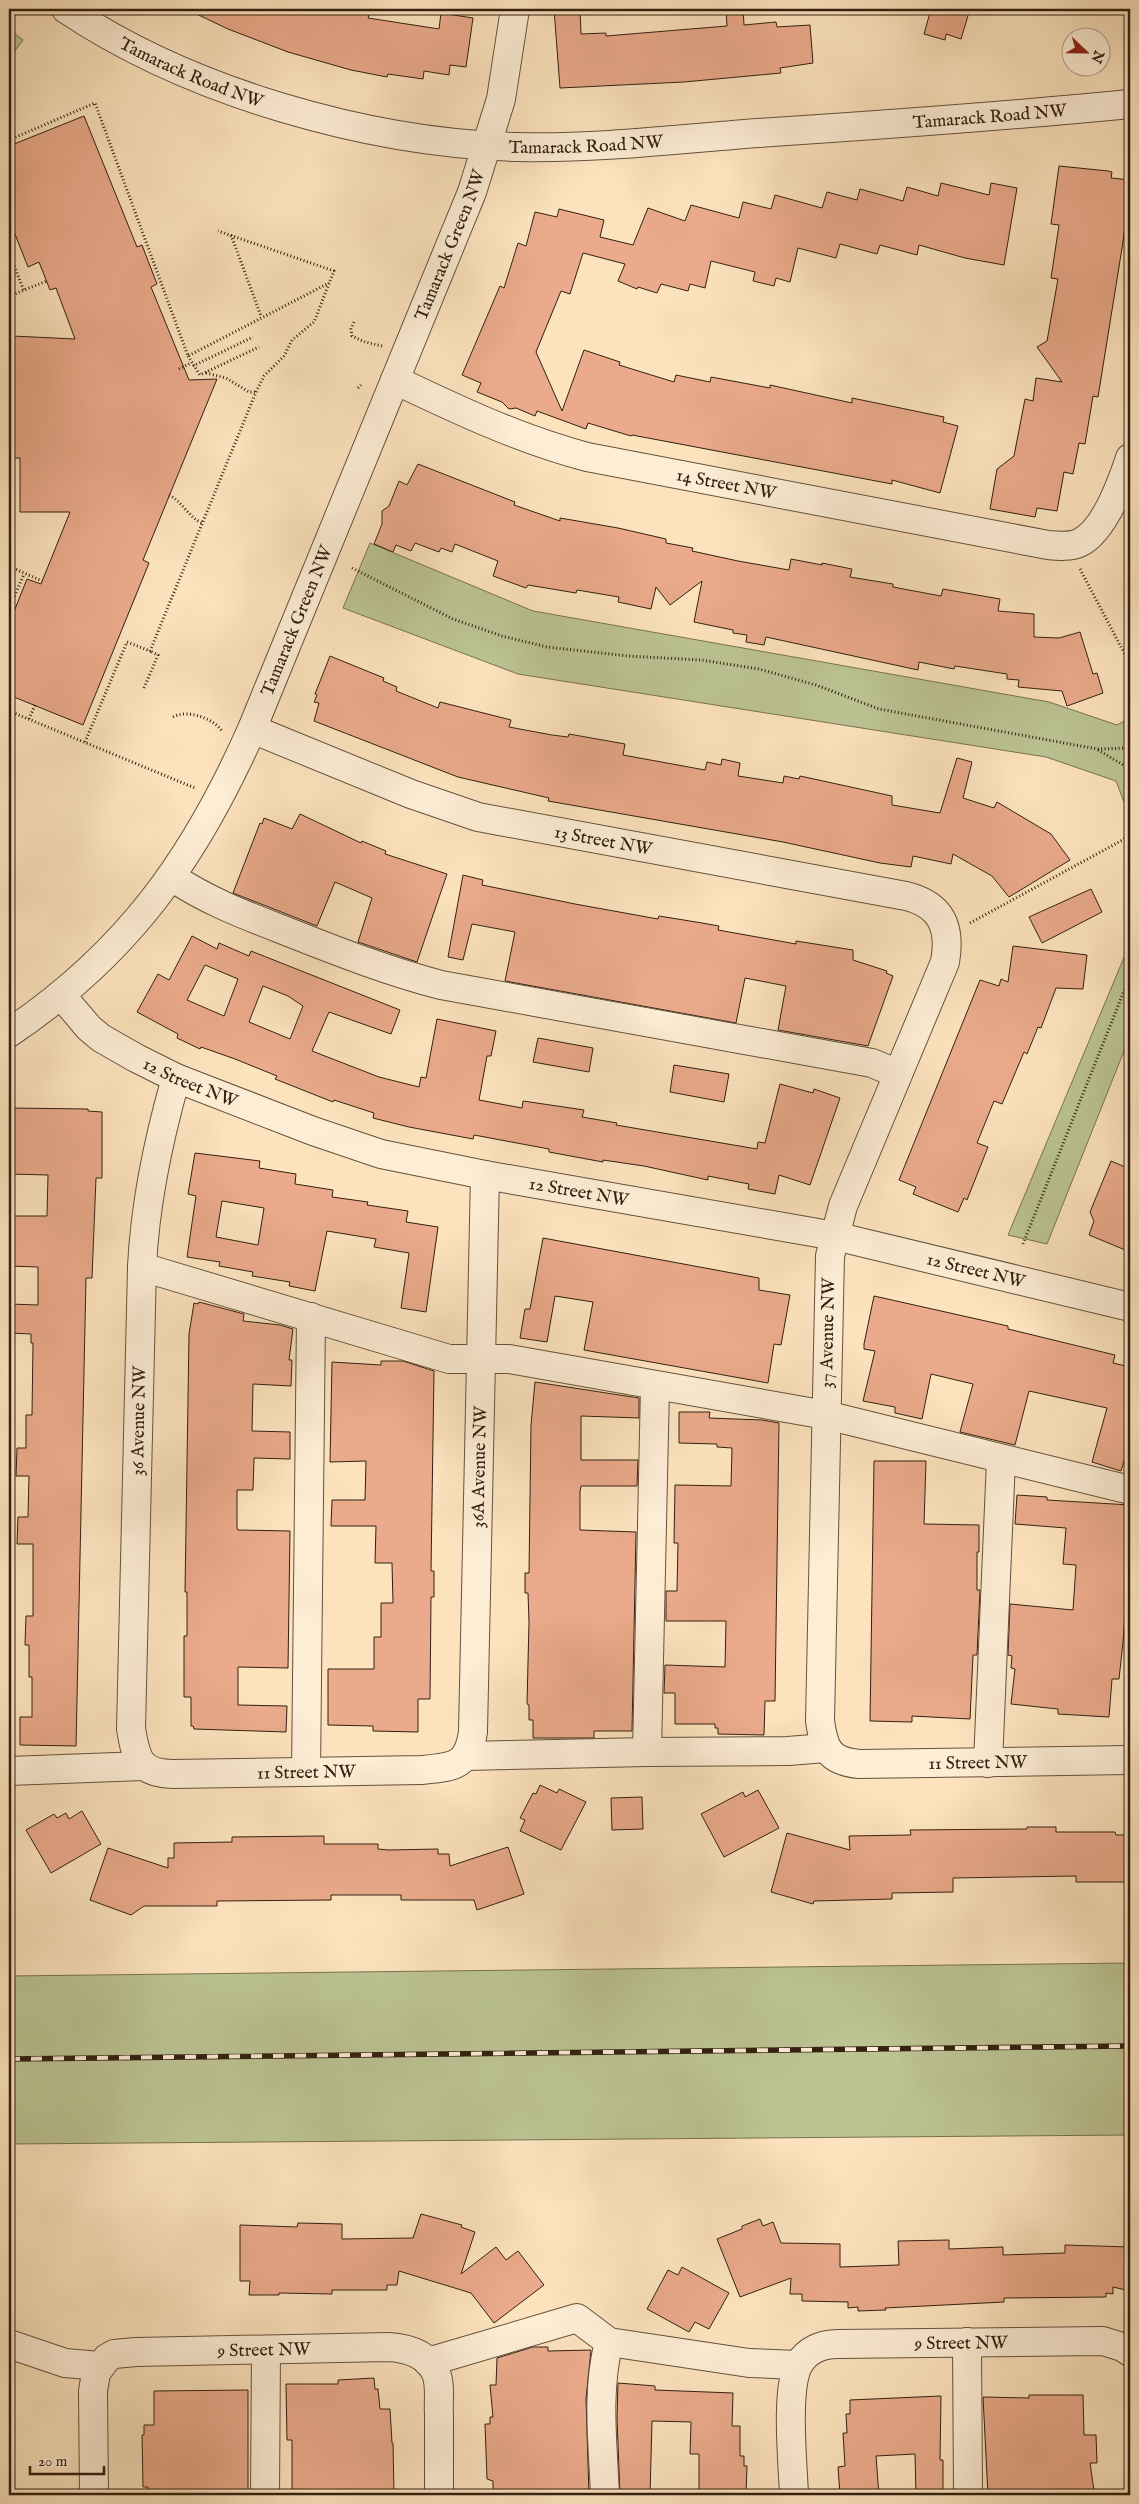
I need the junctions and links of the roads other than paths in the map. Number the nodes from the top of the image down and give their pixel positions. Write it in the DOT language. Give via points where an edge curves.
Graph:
graph roads {
  1 [pos="66,9"];
  2 [pos="515,9"];
  3 [pos="1130,104"];
  4 [pos="488,146"];
  5 [pos="395,380"];
  6 [pos="1130,458"];
  7 [pos="252,728"];
  8 [pos="172,877"];
  9 [pos="947,936"];
  10 [pos="62,995"];
  11 [pos="9,1033"];
  12 [pos="898,1074"];
  13 [pos="176,1078"];
  14 [pos="485,1175"];
  15 [pos="835,1236"];
  16 [pos="142,1267"];
  17 [pos="1130,1307"];
  18 [pos="311,1317"];
  19 [pos="482,1359"];
  20 [pos="655,1387"];
  21 [pos="826,1415"];
  22 [pos="1001,1460"];
  23 [pos="1130,1490"];
  24 [pos="827,1750"];
  25 [pos="647,1752"];
  26 [pos="466,1756"];
  27 [pos="1130,1760"];
  28 [pos="988,1763"];
  29 [pos="143,1766"];
  30 [pos="9,1771"];
  31 [pos="306,1772"];
  32 [pos="609,2342"];
  33 [pos="967,2342"];
  34 [pos="9,2344"];
  35 [pos="266,2350"];
  36 [pos="1130,2352"];
  37 [pos="428,2362"];
  38 [pos="798,2365"];
  39 [pos="100,2366"];
  40 [pos="94,2495"];
  41 [pos="264,2495"];
  42 [pos="439,2495"];
  43 [pos="605,2495"];
  44 [pos="794,2495"];
  45 [pos="968,2495"];
  1 -- 4 [label="street, Tamarack Road NW" via="149,55 265,103 385,132"];
  2 -- 4 [label="street, Tamarack Green NW" via="506,75"];
  3 -- 4 [label="street, Tamarack Road NW" via="947,121 558,146"];
  4 -- 5 [label="street, Tamarack Green NW"];
  5 -- 6 [label="street, 14 Street NW" via="526,439 587,457 1048,545 1069,546 1088,537 1102,520"];
  5 -- 7 [label="street, Tamarack Green NW"];
  7 -- 8 [label="street, Tamarack Green NW" via="221,796"];
  7 -- 9 [label="street, 13 Street NW" via="410,794 478,817 918,899 938,914"];
  8 -- 10 [label="street, Tamarack Green NW" via="105,956"];
  8 -- 12 [label="street" via="197,894 233,910 400,974 440,985 872,1064"];
  9 -- 12 [label="street, 37 Avenue NW" via="945,962"];
  10 -- 11 [label="street, Tamarack Green NW"];
  10 -- 13 [label="street, 12 Street NW" via="101,1038"];
  12 -- 15 [label="street, 37 Avenue NW" via="843,1206"];
  13 -- 14 [label="street, 12 Street NW" via="381,1154"];
  13 -- 16 [label="street, 36 Avenue NW" via="157,1146"];
  14 -- 15 [label="street, 12 Street NW"];
  14 -- 19 [label="street, 36A Avenue NW"];
  15 -- 17 [label="street, 12 Street NW"];
  15 -- 21 [label="street, 37 Avenue NW" via="828,1269"];
  16 -- 18 [label="street"];
  16 -- 29 [label="street, 36 Avenue NW" via="131,1729"];
  18 -- 19 [label="street" via="449,1359"];
  18 -- 31 [label="street"];
  19 -- 20 [label="street" via="509,1359"];
  19 -- 26 [label="street, 36A Avenue NW" via="473,1732"];
  20 -- 21 [label="street"];
  20 -- 25 [label="street"];
  21 -- 22 [label="street"];
  21 -- 24 [label="street, 37 Avenue NW" via="820,1721"];
  22 -- 23 [label="street"];
  22 -- 28 [label="street"];
  24 -- 25 [label="street"];
  24 -- 28 [label="street, 11 Street NW" via="839,1760 859,1764"];
  25 -- 26 [label="street"];
  26 -- 31 [label="street, 11 Street NW" via="459,1763 442,1768"];
  27 -- 28 [label="street, 11 Street NW"];
  29 -- 30 [label="street"];
  29 -- 31 [label="street, 11 Street NW" via="160,1774"];
  32 -- 37 [label="street" via="577,2318"];
  32 -- 38 [label="street" via="749,2363"];
  32 -- 43 [label="street" via="602,2367 601,2396"];
  33 -- 36 [label="street, 9 Street NW" via="1103,2341 1122,2346"];
  33 -- 38 [label="street, 9 Street NW" via="828,2344 816,2348"];
  33 -- 45 [label="street"];
  34 -- 39 [label="street" via="65,2363"];
  35 -- 37 [label="street, 9 Street NW" via="404,2348"];
  35 -- 39 [label="street, 9 Street NW" via="126,2353 107,2358"];
  35 -- 41 [label="street"];
  37 -- 42 [label="street" via="438,2383"];
  38 -- 44 [label="street" via="792,2393"];
  39 -- 40 [label="street" via="93,2391"];
}
